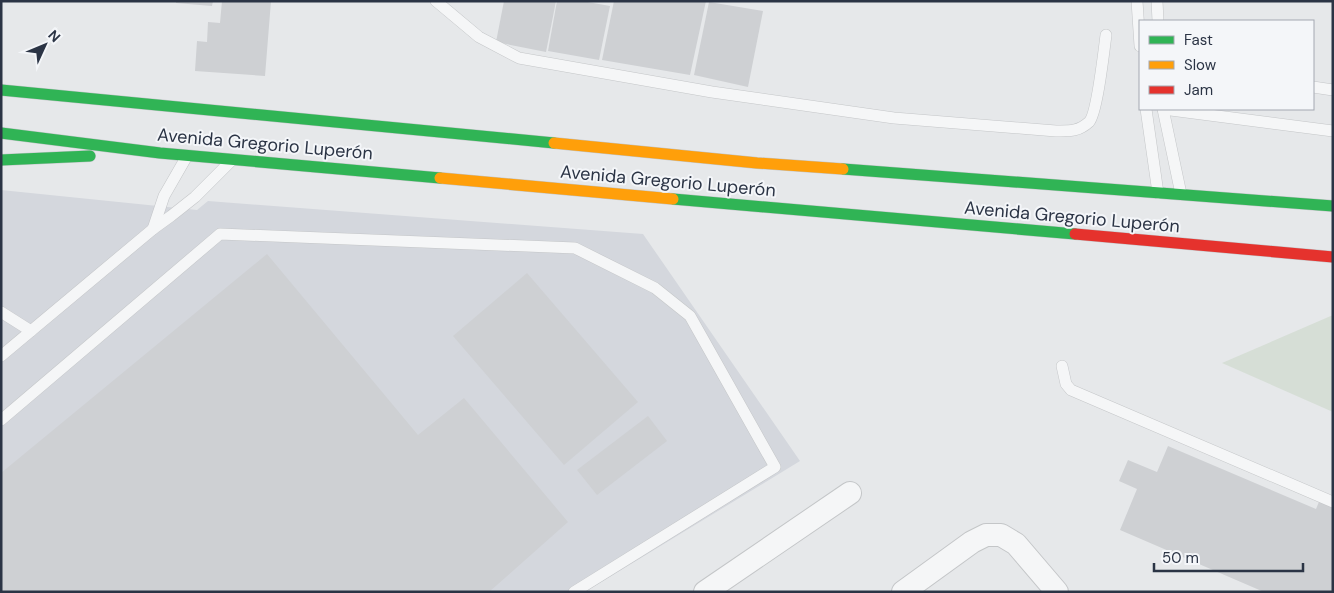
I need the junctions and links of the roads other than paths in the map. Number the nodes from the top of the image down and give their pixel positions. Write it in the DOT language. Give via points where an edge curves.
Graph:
graph roads {
  1 [pos="436,1"];
  2 [pos="1137,1"];
  3 [pos="1157,1"];
  4 [pos="1158,20"];
  5 [pos="1139,31"];
  6 [pos="1106,35"];
  7 [pos="1314,87"];
  8 [pos="3,90"];
  9 [pos="1333,90"];
  10 [pos="1146,110"];
  11 [pos="1163,110"];
  12 [pos="1171,110"];
  13 [pos="1333,131"];
  14 [pos="1,133"];
  15 [pos="160,153"];
  16 [pos="187,155"];
  17 [pos="1,160"];
  18 [pos="232,160"];
  19 [pos="1158,193"];
  20 [pos="1182,194"];
  21 [pos="1333,206"];
  22 [pos="153,229"];
  23 [pos="1333,258"];
  24 [pos="1,312"];
  25 [pos="31,331"];
  26 [pos="1,356"];
  27 [pos="1062,366"];
  28 [pos="1,420"];
  29 [pos="850,493"];
  30 [pos="1333,502"];
  31 [pos="574,592"];
  32 [pos="705,592"];
  33 [pos="904,592"];
  34 [pos="1057,592"];
  1 -- 6 [label="lane" via="479,38 519,58 712,92 894,118 1056,131 1076,131 1090,121 1097,100"];
  2 -- 5 [label="lane"];
  3 -- 4 [label="lane"];
  7 -- 9 [label="lane"];
  8 -- 19 [label="main road, Avenida Gregorio Luperón" via="757,163"];
  10 -- 19 [label="lane"];
  11 -- 20 [label="lane"];
  12 -- 13 [label="lane"];
  14 -- 15 [label="main road, Avenida Gregorio Luperón"];
  15 -- 16 [label="main road, Avenida Gregorio Luperón"];
  15 -- 17 [label="main road"];
  16 -- 18 [label="main road, Avenida Gregorio Luperón"];
  16 -- 22 [label="lane" via="164,196"];
  18 -- 22 [label="lane" via="195,197"];
  18 -- 23 [label="main road, Avenida Gregorio Luperón"];
  19 -- 20 [label="main road, Avenida Gregorio Luperón"];
  20 -- 21 [label="main road, Avenida Gregorio Luperón"];
  22 -- 25 [label="lane"];
  24 -- 25 [label="lane"];
  25 -- 26 [label="lane"];
  27 -- 30 [label="lane" via="1066,384 1071,390"];
  28 -- 31 [label="lane" via="220,234 574,248 655,288 690,316 775,467"];
  29 -- 32 [label="street"];
  33 -- 34 [label="street" via="986,535 1001,535 1016,544"];
}
